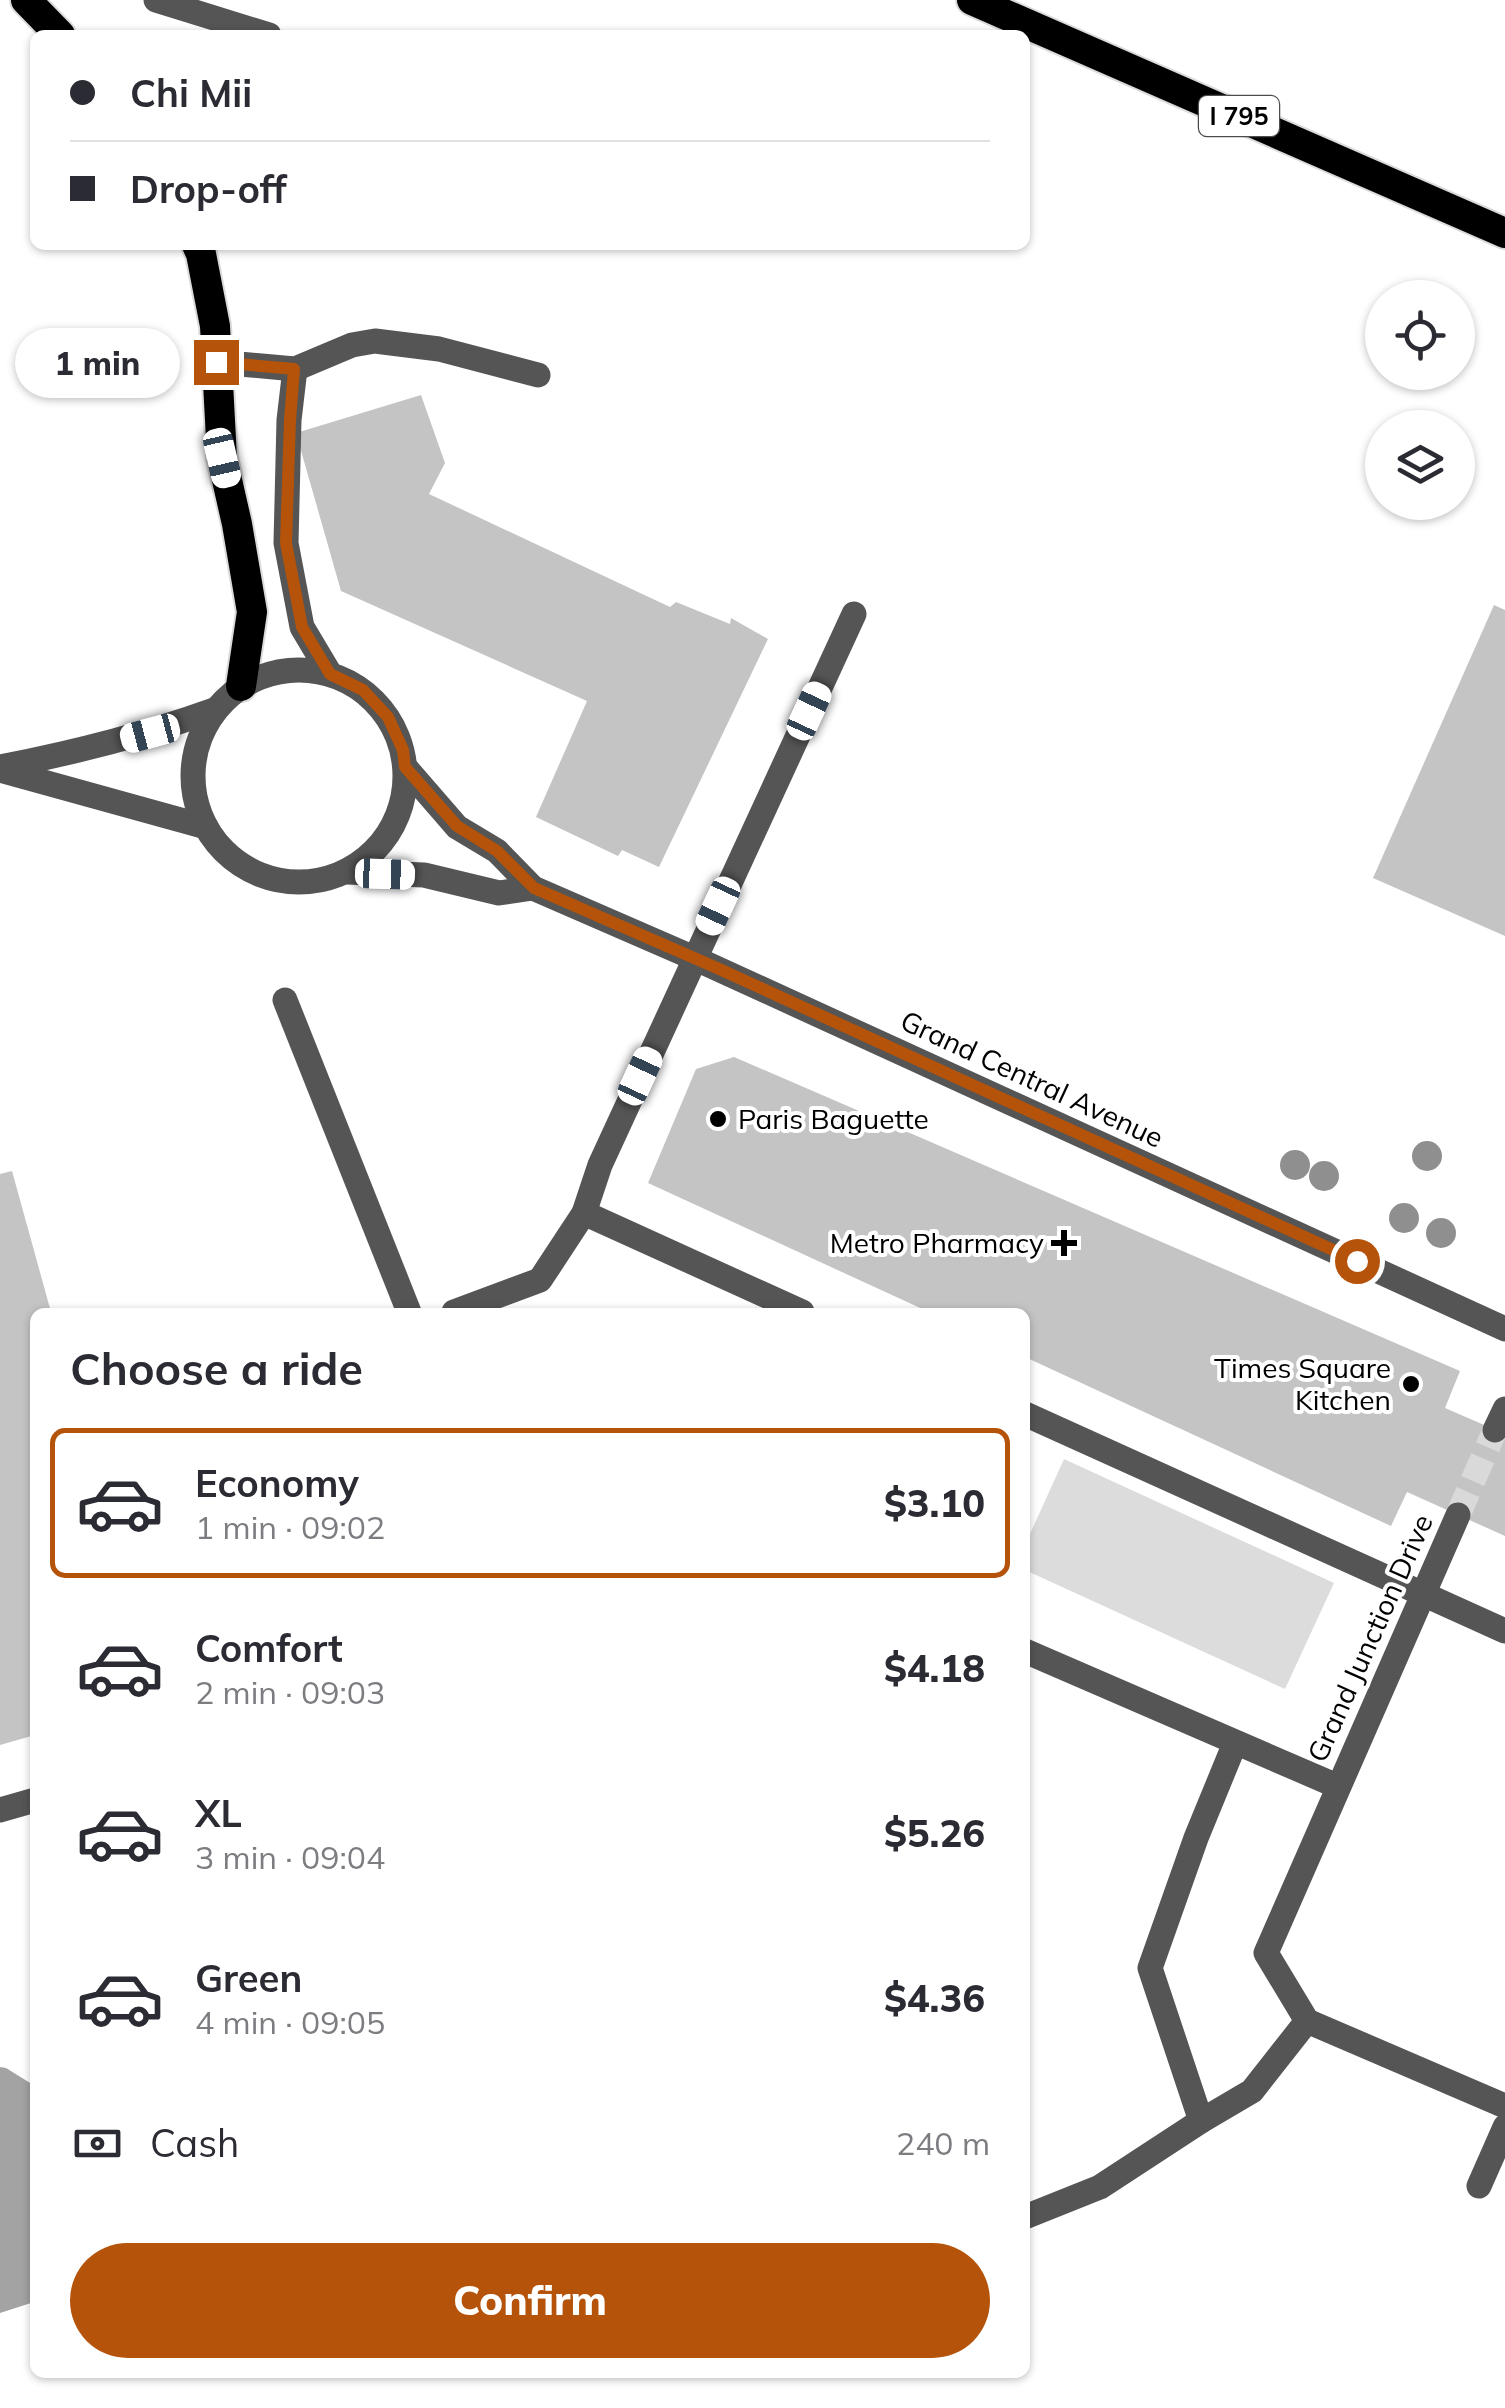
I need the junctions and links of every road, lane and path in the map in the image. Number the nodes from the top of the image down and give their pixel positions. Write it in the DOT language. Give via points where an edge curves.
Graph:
graph roads {
  1 [pos="26,0"];
  2 [pos="156,0"];
  3 [pos="972,0"];
  4 [pos="55,30"];
  5 [pos="253,30"];
  6 [pos="1505,232"];
  7 [pos="199,250"];
  8 [pos="216,362"];
  9 [pos="294,369"];
  10 [pos="538,375"];
  11 [pos="854,614"];
  12 [pos="330,674"];
  13 [pos="241,686"];
  14 [pos="214,710"];
  15 [pos="405,767"];
  16 [pos="0,769"];
  17 [pos="206,826"];
  18 [pos="346,872"];
  19 [pos="534,888"];
  20 [pos="694,958"];
  21 [pos="285,1000"];
  22 [pos="584,1213"];
  23 [pos="407,1308"];
  24 [pos="465,1308"];
  25 [pos="793,1308"];
  26 [pos="1505,1329"];
  27 [pos="1030,1416"];
  28 [pos="1458,1515"];
  29 [pos="1422,1596"];
  30 [pos="1505,1631"];
  31 [pos="1030,1653"];
  32 [pos="1235,1742"];
  33 [pos="1337,1786"];
  34 [pos="30,1801"];
  35 [pos="0,1810"];
  36 [pos="1307,2021"];
  37 [pos="1505,2106"];
  38 [pos="1200,2121"];
  39 [pos="1505,2128"];
  40 [pos="1479,2186"];
  41 [pos="1030,2215"];
  1 -- 4 [label="highway"];
  2 -- 5 [label="street"];
  3 -- 6 [label="highway, I 795"];
  7 -- 8 [label="highway" via="216,326"];
  8 -- 9 [label="street"];
  8 -- 13 [label="highway" via="222,458 252,612"];
  9 -- 10 [label="street" via="375,341 438,349"];
  9 -- 12 [label="street" via="286,543 302,627"];
  11 -- 20 [label="street"];
  12 -- 13 [label="street, Grand Central Avenue" via="269,673"];
  12 -- 15 [label="street, Grand Central Avenue" via="363,690 388,717"];
  13 -- 14 [label="street, Grand Central Avenue"];
  14 -- 16 [label="street, Grand Central Avenue" via="150,733"];
  14 -- 17 [label="street, Grand Central Avenue" via="197,742 191,777"];
  15 -- 18 [label="street, Grand Central Avenue" via="396,822 375,851"];
  15 -- 19 [label="street, Grand Central Avenue" via="457,826 497,851"];
  16 -- 17 [label="street, Grand Central Avenue"];
  17 -- 18 [label="street, Grand Central Avenue" via="242,868 276,881 312,883"];
  18 -- 19 [label="street, Grand Central Avenue" via="424,876 499,893"];
  19 -- 20 [label="street, Grand Central Avenue"];
  20 -- 22 [label="street"];
  20 -- 26 [label="street, Grand Central Avenue"];
  21 -- 23 [label="street"];
  22 -- 24 [label="street" via="540,1280"];
  22 -- 25 [label="street"];
  27 -- 29 [label="street"];
  28 -- 29 [label="street, Grand Junction Drive"];
  29 -- 30 [label="street"];
  29 -- 33 [label="street, Grand Junction Drive"];
  31 -- 32 [label="street"];
  32 -- 33 [label="street"];
  32 -- 38 [label="street" via="1150,1968"];
  33 -- 36 [label="street, Grand Junction Drive" via="1266,1953"];
  34 -- 35 [label="street"];
  36 -- 37 [label="street"];
  36 -- 38 [label="street" via="1252,2091"];
  38 -- 41 [label="street" via="1100,2188"];
  39 -- 40 [label="street"];
}
